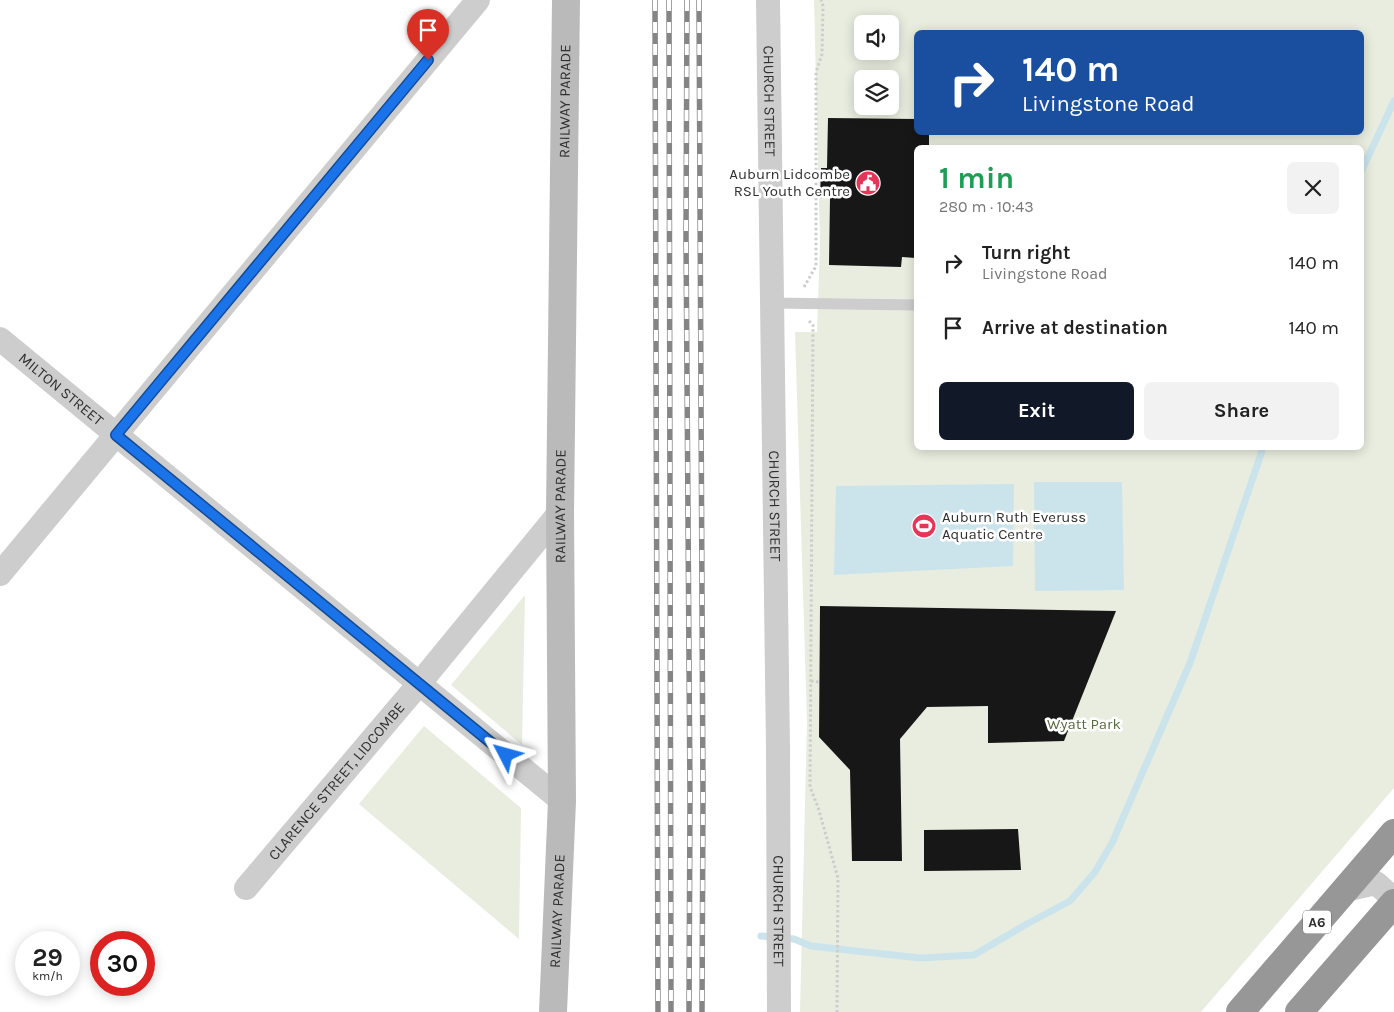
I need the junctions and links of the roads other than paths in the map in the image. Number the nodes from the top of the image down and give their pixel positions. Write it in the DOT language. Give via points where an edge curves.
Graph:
graph roads {
  1 [pos="478,0"];
  2 [pos="566,0"];
  3 [pos="768,0"];
  4 [pos="772,303"];
  5 [pos="914,305"];
  6 [pos="0,339"];
  7 [pos="116,435"];
  8 [pos="560,512"];
  9 [pos="0,574"];
  10 [pos="419,684"];
  11 [pos="562,801"];
  12 [pos="1394,833"];
  13 [pos="246,888"];
  14 [pos="1345,890"];
  15 [pos="1394,899"];
  16 [pos="1394,903"];
  17 [pos="553,1012"];
  18 [pos="779,1012"];
  19 [pos="793,1012"];
  20 [pos="1240,1012"];
  21 [pos="1299,1012"];
  1 -- 7 [label="street"];
  2 -- 8 [label="street, RAILWAY PARADE"];
  3 -- 4 [label="street, CHURCH STREET"];
  4 -- 5 [label="lane"];
  4 -- 18 [label="street, CHURCH STREET"];
  6 -- 7 [label="street, MILTON STREET"];
  7 -- 9 [label="street"];
  7 -- 10 [label="street, MILTON STREET"];
  8 -- 10 [label="street, CLARENCE STREET, LIDCOMBE"];
  8 -- 11 [label="street, RAILWAY PARADE"];
  10 -- 11 [label="street, MILTON STREET"];
  10 -- 13 [label="street, CLARENCE STREET, LIDCOMBE"];
  11 -- 17 [label="street, RAILWAY PARADE"];
  12 -- 14 [label="highway, A6"];
  14 -- 15 [label="street" via="1376,883"];
  14 -- 20 [label="highway, A6"];
  16 -- 21 [label="highway"];
  18 -- 19 [label="lane"];
}
